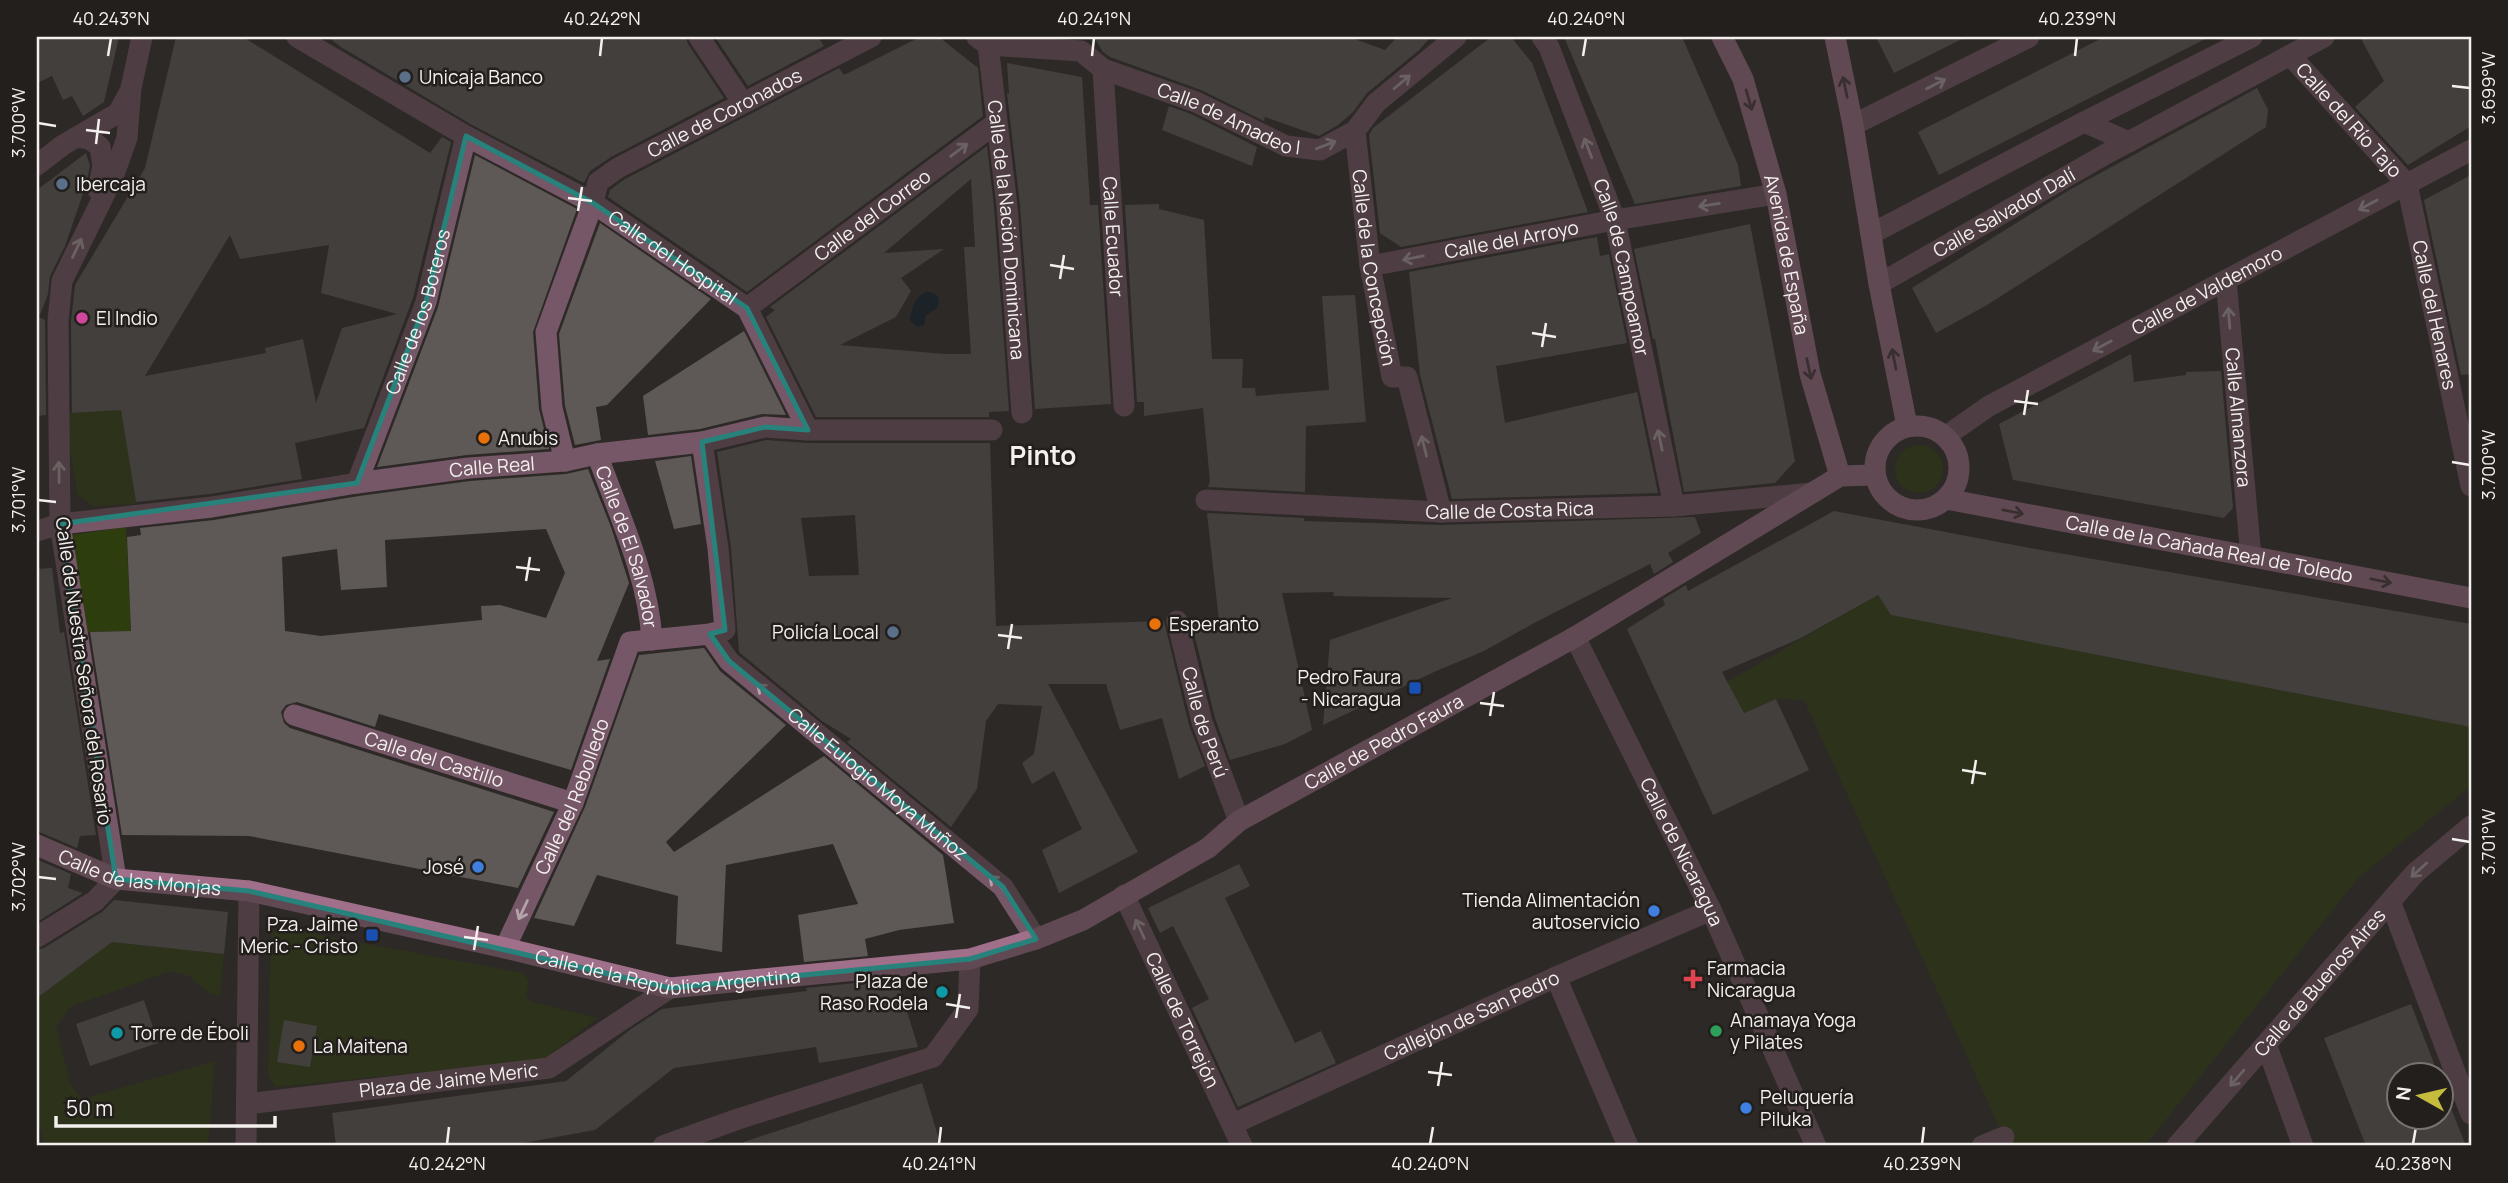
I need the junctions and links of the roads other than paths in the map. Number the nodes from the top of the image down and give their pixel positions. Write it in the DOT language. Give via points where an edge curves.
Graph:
graph roads {
  1 [pos="142,37"];
  2 [pos="297,37"];
  3 [pos="699,37"];
  4 [pos="1457,37"];
  5 [pos="1542,37"];
  6 [pos="1722,37"];
  7 [pos="1835,37"];
  8 [pos="2029,37"];
  9 [pos="2252,37"];
  10 [pos="2323,37"];
  11 [pos="858,40"];
  12 [pos="983,41"];
  13 [pos="1082,44"];
  14 [pos="2290,55"];
  15 [pos="1103,69"];
  16 [pos="131,88"];
  17 [pos="743,103"];
  18 [pos="2084,122"];
  19 [pos="996,123"];
  20 [pos="1853,125"];
  21 [pos="1355,131"];
  22 [pos="466,136"];
  23 [pos="77,137"];
  24 [pos="2129,142"];
  25 [pos="2471,149"];
  26 [pos="37,165"];
  27 [pos="2407,184"];
  28 [pos="1776,194"];
  29 [pos="593,203"];
  30 [pos="93,216"];
  31 [pos="1615,220"];
  32 [pos="1871,234"];
  33 [pos="1370,266"];
  34 [pos="2226,280"];
  35 [pos="1879,284"];
  36 [pos="747,308"];
  37 [pos="1124,406"];
  38 [pos="1022,413"];
  39 [pos="1907,426"];
  40 [pos="808,430"];
  41 [pos="992,430"];
  42 [pos="1946,436"];
  43 [pos="702,442"];
  44 [pos="597,454"];
  45 [pos="565,461"];
  46 [pos="1874,475"];
  47 [pos="1840,476"];
  48 [pos="357,483"];
  49 [pos="2471,486"];
  50 [pos="1812,493"];
  51 [pos="1946,499"];
  52 [pos="1206,500"];
  53 [pos="1674,506"];
  54 [pos="1441,512"];
  55 [pos="60,524"];
  56 [pos="37,531"];
  57 [pos="2251,557"];
  58 [pos="2471,598"];
  59 [pos="1177,621"];
  60 [pos="718,632"];
  61 [pos="1575,637"];
  62 [pos="652,640"];
  63 [pos="294,715"];
  64 [pos="573,803"];
  65 [pos="1239,821"];
  66 [pos="2471,826"];
  67 [pos="37,845"];
  68 [pos="116,879"];
  69 [pos="248,891"];
  70 [pos="1124,895"];
  71 [pos="2390,901"];
  72 [pos="1712,910"];
  73 [pos="37,937"];
  74 [pos="1036,939"];
  75 [pos="505,948"];
  76 [pos="970,959"];
  77 [pos="1556,977"];
  78 [pos="670,988"];
  79 [pos="2266,1044"];
  80 [pos="247,1104"];
  81 [pos="2471,1114"];
  82 [pos="1233,1125"];
  83 [pos="2004,1137"];
  84 [pos="246,1146"];
  85 [pos="663,1146"];
  86 [pos="1242,1146"];
  87 [pos="1628,1146"];
  88 [pos="1816,1146"];
  89 [pos="1982,1146"];
  90 [pos="2178,1146"];
  91 [pos="2303,1146"];
  1 -- 16 [label="street, Calle de Nuestra Señora del Rosario"];
  2 -- 22 [label="street, Calle del Hospital"];
  3 -- 17 [label="street"];
  21 -- 4 [label="street, one-way" via="1376,103"];
  31 -- 5 [label="street, Calle de Campoamor, one-way"];
  6 -- 28 [label="street, Avenida de España, one-way" via="1743,79"];
  20 -- 7 [label="street, one-way"];
  20 -- 8 [label="street, one-way"];
  9 -- 18 [label="street, Calle Salvador Dalí"];
  10 -- 14 [label="street, Calle Salvador Dalí"];
  11 -- 17 [label="street, Calle de Coronados"];
  12 -- 13 [label="street"];
  12 -- 19 [label="street, Calle de la Nación Dominicana"];
  13 -- 15 [label="street, Calle de Amadeo I"];
  14 -- 24 [label="street, Calle Salvador Dalí"];
  14 -- 27 [label="street, Calle del Río Tajo"];
  15 -- 21 [label="street, Calle de Amadeo I, one-way" via="1196,102 1286,146 1320,150"];
  15 -- 37 [label="street, Calle Ecuador"];
  16 -- 23 [label="street" via="118,113"];
  16 -- 30 [label="street, Calle de Nuestra Señora del Rosario" via="127,138"];
  17 -- 29 [label="street, Calle de Coronados" via="598,181"];
  18 -- 24 [label="street"];
  18 -- 32 [label="street, Calle Salvador Dalí"];
  36 -- 19 [label="street, Calle del Correo, one-way"];
  19 -- 38 [label="street, Calle de la Nación Dominicana" via="1007,206"];
  20 -- 32 [label="street"];
  21 -- 33 [label="street, Calle de la Concepción"];
  22 -- 29 [label="street, Calle del Hospital"];
  22 -- 48 [label="street, Calle de los Boteros" via="426,302"];
  23 -- 26 [label="street"];
  23 -- 30 [label="street, Calle de Nuestra Señora del Rosario" via="100,147 103,166"];
  24 -- 35 [label="street, Calle Salvador Dalí"];
  25 -- 27 [label="street, Calle de Valdemoro"];
  27 -- 34 [label="street, Calle de Valdemoro, one-way"];
  27 -- 49 [label="street, Calle del Henares"];
  28 -- 31 [label="street, Calle del Arroyo, one-way"];
  28 -- 47 [label="street, Avenida de España, one-way" via="1810,374"];
  29 -- 36 [label="street, Calle del Hospital"];
  29 -- 45 [label="street, Calle de Coronados" via="546,332 552,408"];
  55 -- 30 [label="street, Calle de Nuestra Señora del Rosario, one-way" via="58,334 62,281"];
  31 -- 33 [label="street, Calle del Arroyo, one-way"];
  53 -- 31 [label="street, Calle de Campoamor, one-way"];
  32 -- 35 [label="street"];
  54 -- 33 [label="street, Calle de la Concepción, one-way" via="1407,377 1392,377"];
  34 -- 42 [label="street, Calle de Valdemoro, one-way" via="1989,406"];
  57 -- 34 [label="street, Calle Almanzora, one-way"];
  39 -- 35 [label="street, one-way"];
  36 -- 40 [label="street, Calle del Hospital"];
  39 -- 42 [label="street" via="1931,428"];
  39 -- 46 [label="street" via="1882,443 1874,460"];
  40 -- 41 [label="street, Calle Real"];
  40 -- 43 [label="street, Calle Real" via="765,427"];
  42 -- 51 [label="street" via="1955,449 1959,473"];
  43 -- 44 [label="street, Calle Real"];
  43 -- 60 [label="street" via="718,548"];
  44 -- 45 [label="street, Calle Real"];
  44 -- 62 [label="street, Calle de El Salvador" via="644,580"];
  45 -- 48 [label="street, Calle Real"];
  46 -- 47 [label="street"];
  46 -- 51 [label="street" via="1885,497 1896,506 1927,510"];
  47 -- 50 [label="street, Calle de Pedro Faura"];
  48 -- 55 [label="street, Calle Real" via="212,507"];
  50 -- 53 [label="street, Calle de Costa Rica"];
  50 -- 61 [label="street, Calle de Pedro Faura"];
  51 -- 57 [label="street, Calle de la Cañada Real de Toledo, one-way"];
  52 -- 54 [label="street, Calle de Costa Rica"];
  53 -- 54 [label="street, Calle de Costa Rica"];
  55 -- 56 [label="street, Calle Real"];
  55 -- 68 [label="street, Calle de Nuestra Señora del Rosario"];
  57 -- 58 [label="street, Calle de la Cañada Real de Toledo, one-way"];
  59 -- 65 [label="street, Calle de Perú" via="1202,722"];
  60 -- 62 [label="street"];
  74 -- 60 [label="street, Calle Eulogio Moya Muñoz, one-way" via="1003,887 729,661"];
  61 -- 65 [label="street, Calle de Pedro Faura"];
  61 -- 72 [label="street, Calle de Nicaragua"];
  62 -- 64 [label="street, Calle del Rebolledo" via="630,642"];
  63 -- 64 [label="street, Calle del Castillo"];
  64 -- 75 [label="street, Calle del Rebolledo, one-way"];
  65 -- 70 [label="street, Calle de Pedro Faura" via="1208,848"];
  66 -- 71 [label="street, Calle de Buenos Aires, one-way" via="2415,873"];
  67 -- 68 [label="street, Calle de las Monjas"];
  68 -- 69 [label="street, Calle de las Monjas"];
  68 -- 73 [label="street" via="95,901"];
  69 -- 75 [label="street"];
  69 -- 80 [label="street"];
  70 -- 74 [label="street, Calle de Pedro Faura"];
  82 -- 70 [label="street, Calle de Torrejón, one-way"];
  71 -- 79 [label="street, Calle de Buenos Aires"];
  71 -- 81 [label="street"];
  72 -- 77 [label="street, Callejón de San Pedro"];
  72 -- 88 [label="street, Calle de Nicaragua"];
  74 -- 76 [label="street, Calle de la República Argentina"];
  75 -- 78 [label="street, Calle de la República Argentina"];
  76 -- 78 [label="street, Calle de la República Argentina"];
  76 -- 85 [label="street" via="968,1009 933,1057"];
  77 -- 82 [label="street, Callejón de San Pedro"];
  77 -- 87 [label="street"];
  78 -- 80 [label="street, Plaza de Jaime Meric" via="549,1068"];
  79 -- 90 [label="street, Calle de Buenos Aires, one-way"];
  79 -- 91 [label="street"];
  80 -- 84 [label="street"];
  82 -- 86 [label="street, Calle de Torrejón"];
  83 -- 89 [label="street"];
}
